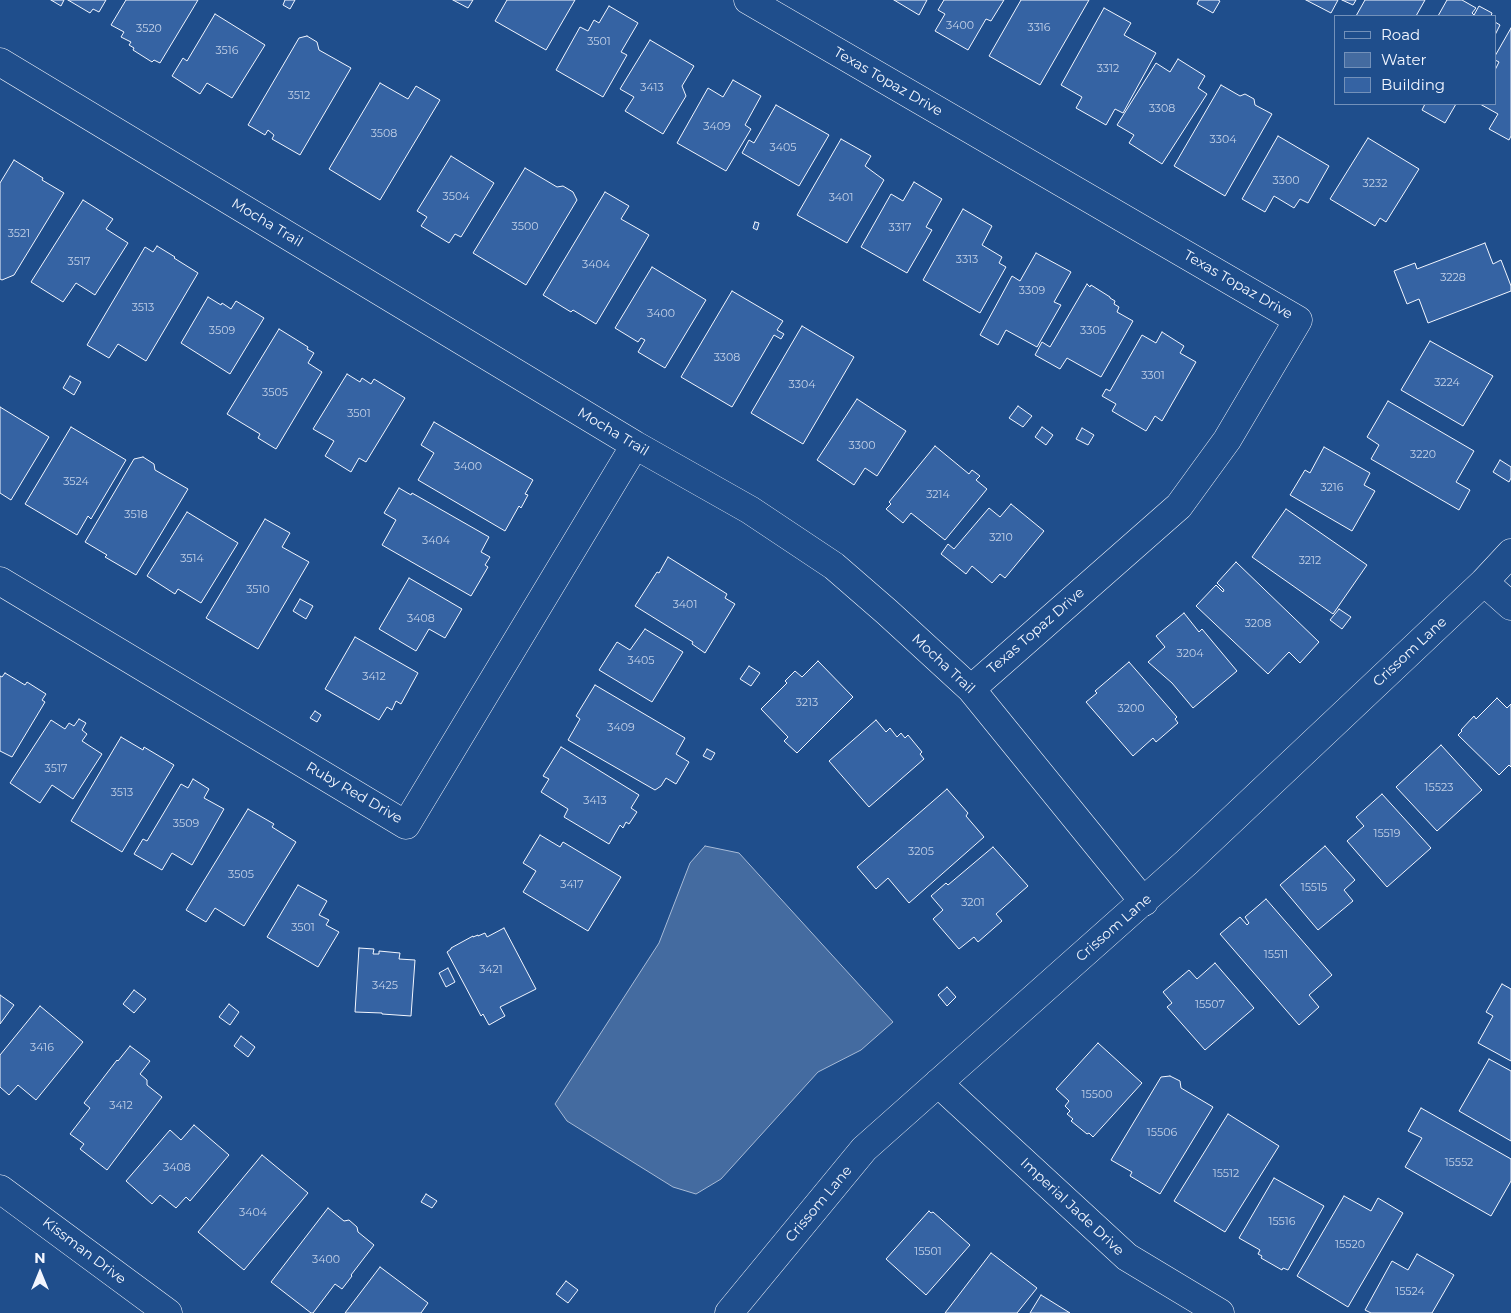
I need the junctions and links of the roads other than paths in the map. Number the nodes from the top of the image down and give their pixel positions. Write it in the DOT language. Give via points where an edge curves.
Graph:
graph roads {
  1 [pos="748,0"];
  2 [pos="0,62"];
  3 [pos="635,445"];
  4 [pos="1511,554"];
  5 [pos="0,581"];
  6 [pos="1484,582"];
  7 [pos="1511,606"];
  8 [pos="971,689"];
  9 [pos="1144,902"];
  10 [pos="938,1082"];
  11 [pos="0,1189"];
  12 [pos="168,1313"];
  13 [pos="729,1313"];
  14 [pos="1220,1313"];
  1 -- 8 [label="street, Texas Topaz Drive" via="1298,320 1227,440 1179,506"];
  2 -- 3 [label="street, Mocha Trail"];
  3 -- 5 [label="street, Ruby Red Drive" via="406,825"];
  3 -- 8 [label="street, Mocha Trail" via="750,510 834,566"];
  4 -- 6 [label="street, Crissom Lane"];
  6 -- 7 [label="street"];
  6 -- 9 [label="street, Crissom Lane"];
  8 -- 9 [label="street, Mocha Trail"];
  9 -- 10 [label="street, Crissom Lane"];
  10 -- 13 [label="street, Crissom Lane" via="864,1149"];
  10 -- 14 [label="street, Imperial Jade Drive" via="1127,1257"];
  11 -- 12 [label="street, Kissman Drive"];
}
